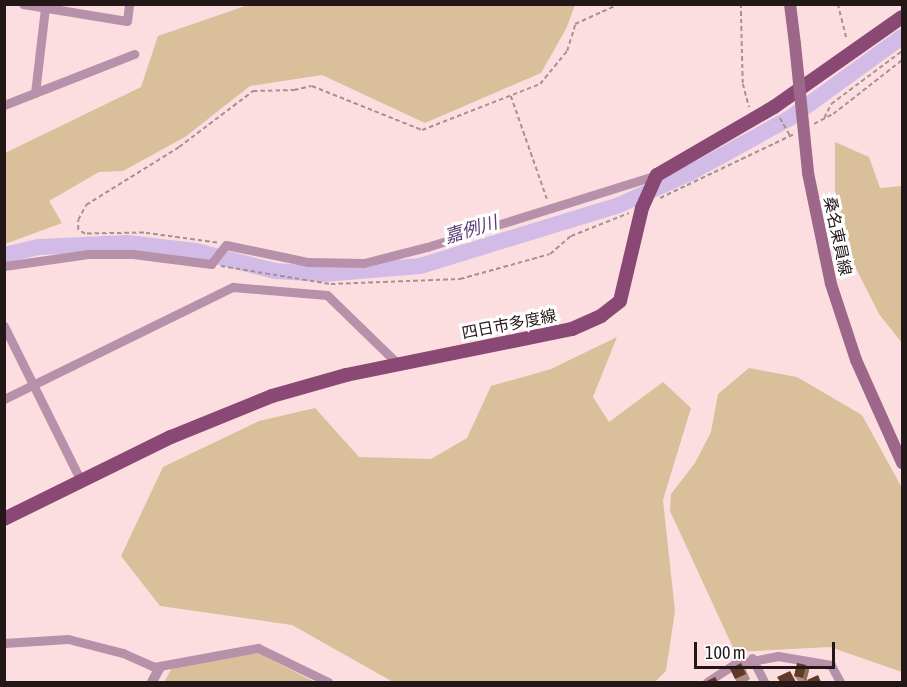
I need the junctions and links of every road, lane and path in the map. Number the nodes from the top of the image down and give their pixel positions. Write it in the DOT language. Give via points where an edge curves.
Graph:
graph roads {
  1 [pos="23,4"];
  2 [pos="129,4"];
  3 [pos="619,4"];
  4 [pos="741,4"];
  5 [pos="790,4"];
  6 [pos="838,4"];
  7 [pos="45,8"];
  8 [pos="903,17"];
  9 [pos="903,51"];
  10 [pos="135,54"];
  11 [pos="853,55"];
  12 [pos="35,93"];
  13 [pos="511,95"];
  14 [pos="4,105"];
  15 [pos="777,113"];
  16 [pos="824,119"];
  17 [pos="752,120"];
  18 [pos="791,135"];
  19 [pos="657,175"];
  20 [pos="549,207"];
  21 [pos="642,208"];
  22 [pos="226,246"];
  23 [pos="211,264"];
  24 [pos="4,266"];
  25 [pos="4,326"];
  26 [pos="398,364"];
  27 [pos="32,386"];
  28 [pos="4,399"];
  29 [pos="903,463"];
  30 [pos="81,481"];
  31 [pos="4,519"];
  32 [pos="4,642"];
  33 [pos="752,658"];
  34 [pos="157,668"];
  35 [pos="152,682"];
  36 [pos="328,682"];
  37 [pos="707,682"];
  38 [pos="764,682"];
  39 [pos="840,682"];
  1 -- 7 [label="street"];
  2 -- 7 [label="street" via="127,21"];
  3 -- 13 [label="path" via="576,24 567,51 540,84"];
  4 -- 17 [label="path" via="743,84"];
  5 -- 29 [label="main road, 桑名東員線, bridge" via="808,173 831,284 852,349"];
  6 -- 11 [label="path" via="841,27"];
  7 -- 12 [label="street"];
  8 -- 11 [label="main road"];
  9 -- 16 [label="path" via="831,104"];
  10 -- 12 [label="street"];
  11 -- 17 [label="main road"];
  12 -- 14 [label="street"];
  13 -- 20 [label="path"];
  13 -- 22 [label="path" via="422,130 312,86 254,91 179,147 86,205 78,220 78,230 85,234 144,233"];
  15 -- 18 [label="path"];
  17 -- 19 [label="main road"];
  19 -- 20 [label="street"];
  19 -- 21 [label="main road, 四日市多度線"];
  20 -- 22 [label="street" via="364,263 308,262"];
  21 -- 23 [label="path" via="572,236 550,254 460,279 331,284"];
  21 -- 26 [label="main road, 四日市多度線" via="620,301 601,316 572,329"];
  22 -- 23 [label="street"];
  23 -- 24 [label="street" via="133,254 88,254"];
  25 -- 27 [label="street"];
  26 -- 27 [label="street" via="327,295 232,287"];
  26 -- 30 [label="main road, 四日市多度線" via="272,396 171,436"];
  27 -- 28 [label="street"];
  27 -- 30 [label="street"];
  30 -- 31 [label="main road, 四日市多度線"];
  32 -- 34 [label="street" via="68,639"];
  33 -- 37 [label="street"];
  33 -- 38 [label="street"];
  33 -- 39 [label="street" via="791,656 831,664"];
  34 -- 35 [label="street"];
  34 -- 36 [label="street" via="258,648"];
}
